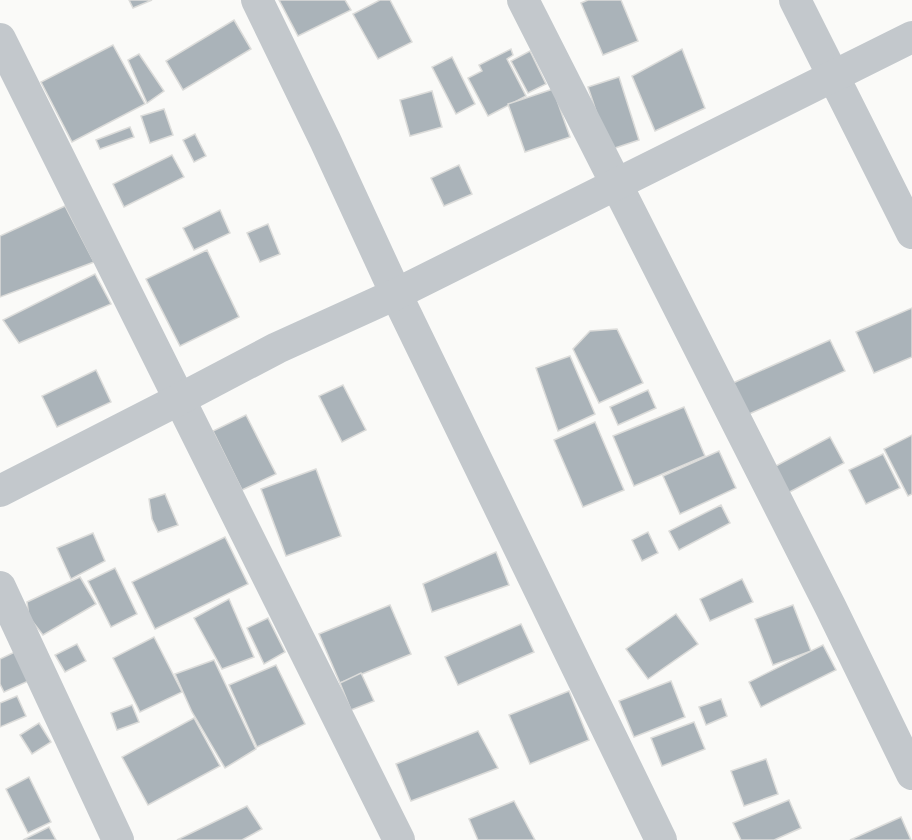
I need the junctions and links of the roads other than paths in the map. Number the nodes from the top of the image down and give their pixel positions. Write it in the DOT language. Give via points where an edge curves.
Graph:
graph roads {
  1 [pos="256,0"];
  2 [pos="523,0"];
  3 [pos="795,0"];
  4 [pos="912,37"];
  5 [pos="0,39"];
  6 [pos="834,77"];
  7 [pos="616,186"];
  8 [pos="912,233"];
  9 [pos="396,294"];
  10 [pos="180,399"];
  11 [pos="0,491"];
  12 [pos="0,587"];
  13 [pos="912,774"];
  14 [pos="118,840"];
  15 [pos="399,840"];
  16 [pos="661,840"];
  1 -- 9 [label="street"];
  2 -- 7 [label="street"];
  3 -- 6 [label="street"];
  4 -- 6 [label="street"];
  5 -- 10 [label="street"];
  6 -- 7 [label="street"];
  6 -- 8 [label="street"];
  7 -- 9 [label="street"];
  7 -- 13 [label="street"];
  9 -- 10 [label="street" via="277,348"];
  9 -- 16 [label="street"];
  10 -- 11 [label="street"];
  10 -- 15 [label="street"];
  12 -- 14 [label="street"];
}
